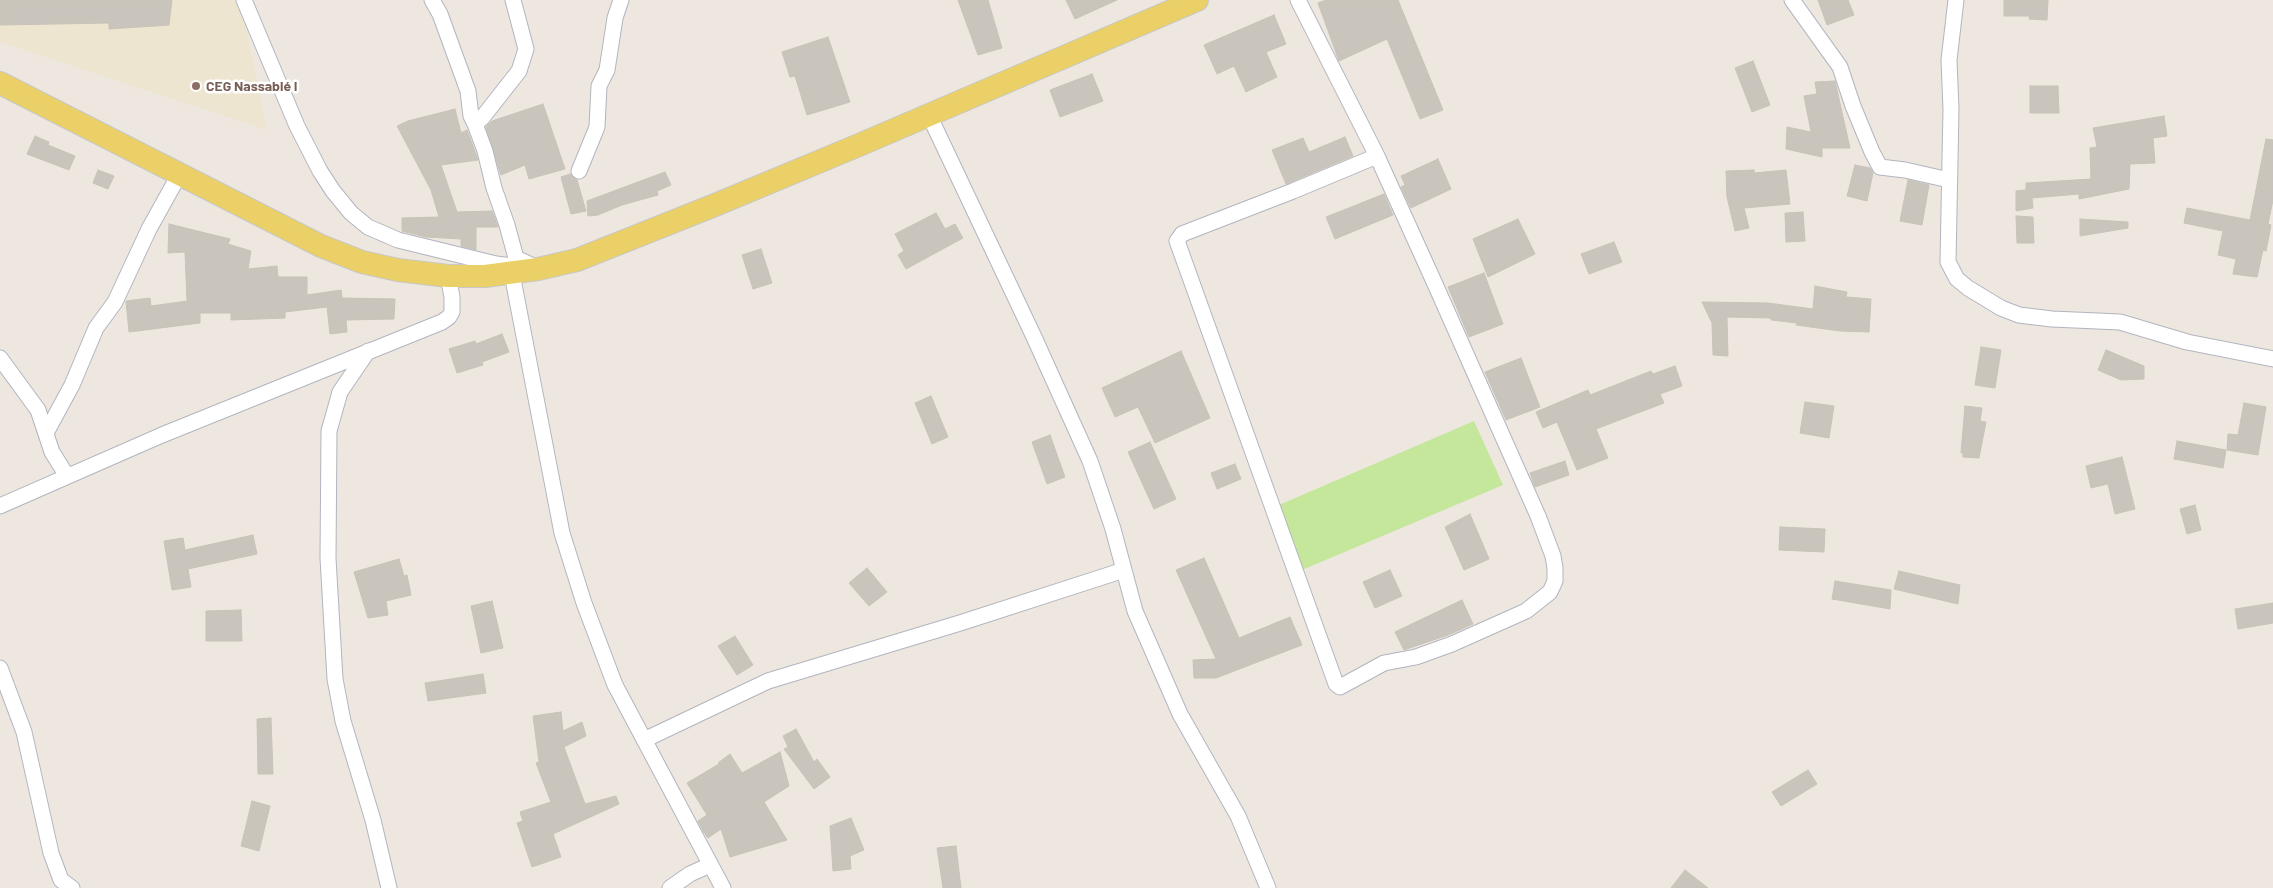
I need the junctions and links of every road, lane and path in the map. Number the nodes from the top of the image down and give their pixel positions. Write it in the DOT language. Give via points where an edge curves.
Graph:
graph roads {
  1 [pos="244,0"];
  2 [pos="432,0"];
  3 [pos="513,0"];
  4 [pos="620,0"];
  5 [pos="1197,0"];
  6 [pos="1298,0"];
  7 [pos="1792,0"];
  8 [pos="1956,0"];
  9 [pos="0,83"];
  10 [pos="929,115"];
  11 [pos="475,124"];
  12 [pos="1377,156"];
  13 [pos="579,171"];
  14 [pos="179,175"];
  15 [pos="1950,180"];
  16 [pos="538,269"];
  17 [pos="512,274"];
  18 [pos="448,276"];
  19 [pos="368,351"];
  20 [pos="0,358"];
  21 [pos="2273,359"];
  22 [pos="46,433"];
  23 [pos="67,476"];
  24 [pos="0,506"];
  25 [pos="1124,570"];
  26 [pos="0,668"];
  27 [pos="644,740"];
  28 [pos="710,865"];
  29 [pos="72,888"];
  30 [pos="388,888"];
  31 [pos="670,888"];
  32 [pos="723,888"];
  33 [pos="1268,888"];
  1 -- 16 [label="street" via="301,134 332,191 351,212 368,227 398,240 496,264"];
  2 -- 11 [label="street" via="468,91"];
  3 -- 11 [label="street" via="526,48 519,71"];
  4 -- 13 [label="street" via="607,70 599,86 597,127"];
  5 -- 10 [label="main road"];
  6 -- 12 [label="street"];
  7 -- 15 [label="street" via="1840,67 1880,167"];
  8 -- 15 [label="street" via="1949,60"];
  9 -- 14 [label="main road"];
  10 -- 16 [label="main road" via="577,260"];
  10 -- 25 [label="street" via="1090,461"];
  11 -- 16 [label="street" via="516,258"];
  12 -- 12 [label="street" via="1538,516 1552,556 1555,581 1550,592 1526,611 1452,644 1384,664 1340,686 1336,684 1177,241 1182,234"];
  14 -- 18 [label="main road" via="321,246 362,262"];
  14 -- 22 [label="street" via="115,302 96,328 72,385"];
  15 -- 21 [label="street" via="1950,269 1968,288 2001,308 2019,315 2052,319 2120,322 2188,342"];
  16 -- 17 [label="main road"];
  17 -- 18 [label="main road"];
  17 -- 27 [label="street" via="562,533 615,685"];
  18 -- 19 [label="street" via="453,304 449,318"];
  19 -- 23 [label="street"];
  19 -- 30 [label="street" via="340,392 329,431 328,558 335,679 343,721 373,820"];
  20 -- 22 [label="street" via="38,410"];
  22 -- 23 [label="street" via="52,452"];
  23 -- 24 [label="street"];
  25 -- 27 [label="street" via="768,681"];
  25 -- 33 [label="street" via="1135,611 1180,714 1238,816"];
  26 -- 29 [label="street" via="24,732 50,853 61,880"];
  27 -- 28 [label="street"];
  28 -- 31 [label="street"];
  28 -- 32 [label="street"];
}
